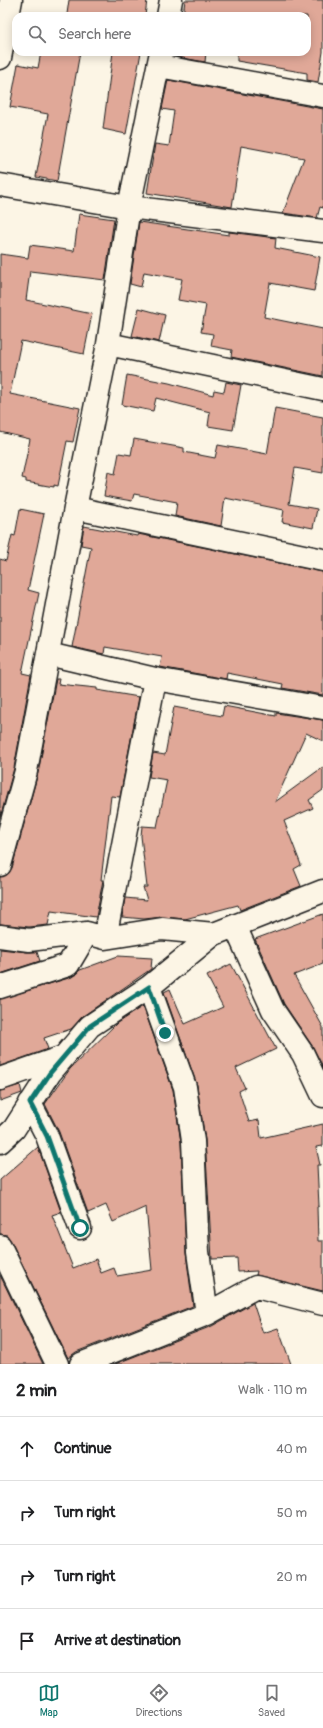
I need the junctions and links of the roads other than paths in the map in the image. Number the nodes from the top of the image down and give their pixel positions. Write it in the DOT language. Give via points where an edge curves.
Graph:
graph roads {
  1 [pos="12,0"];
  2 [pos="171,0"];
  3 [pos="169,12"];
  4 [pos="0,58"];
  5 [pos="160,59"];
  6 [pos="323,96"];
  7 [pos="0,184"];
  8 [pos="130,207"];
  9 [pos="323,231"];
  10 [pos="108,344"];
  11 [pos="323,389"];
  12 [pos="75,508"];
  13 [pos="323,560"];
  14 [pos="48,654"];
  15 [pos="155,679"];
  16 [pos="323,708"];
  17 [pos="0,865"];
  18 [pos="323,891"];
  19 [pos="235,926"];
  20 [pos="214,934"];
  21 [pos="0,936"];
  22 [pos="96,936"];
  23 [pos="0,987"];
  24 [pos="149,987"];
  25 [pos="64,1057"];
  26 [pos="0,1079"];
  27 [pos="323,1096"];
  28 [pos="30,1103"];
  29 [pos="0,1142"];
  30 [pos="80,1228"];
  31 [pos="0,1246"];
  32 [pos="323,1304"];
  33 [pos="207,1314"];
  34 [pos="57,1364"];
  35 [pos="81,1364"];
  1 -- 4 [label="street"];
  2 -- 3 [label="street"];
  5 -- 6 [label="street"];
  5 -- 8 [label="street"];
  7 -- 8 [label="street"];
  8 -- 9 [label="street"];
  8 -- 10 [label="street"];
  10 -- 11 [label="street"];
  10 -- 12 [label="street"];
  12 -- 13 [label="street"];
  12 -- 14 [label="street"];
  14 -- 15 [label="street"];
  14 -- 17 [label="street" via="26,771"];
  15 -- 16 [label="street"];
  15 -- 22 [label="street"];
  18 -- 19 [label="street"];
  19 -- 20 [label="street"];
  19 -- 27 [label="street" via="273,1010 303,1054"];
  20 -- 22 [label="street" via="162,929"];
  20 -- 24 [label="street"];
  21 -- 22 [label="street" via="29,940"];
  22 -- 23 [label="street" via="68,965"];
  24 -- 25 [label="street" via="90,1026"];
  24 -- 33 [label="street" via="185,1087 193,1141 198,1252"];
  25 -- 26 [label="street"];
  25 -- 28 [label="street"];
  28 -- 29 [label="street" via="14,1129"];
  28 -- 30 [label="street" via="47,1136"];
  31 -- 34 [label="street"];
  32 -- 33 [label="street" via="256,1287"];
  33 -- 35 [label="street"];
}
